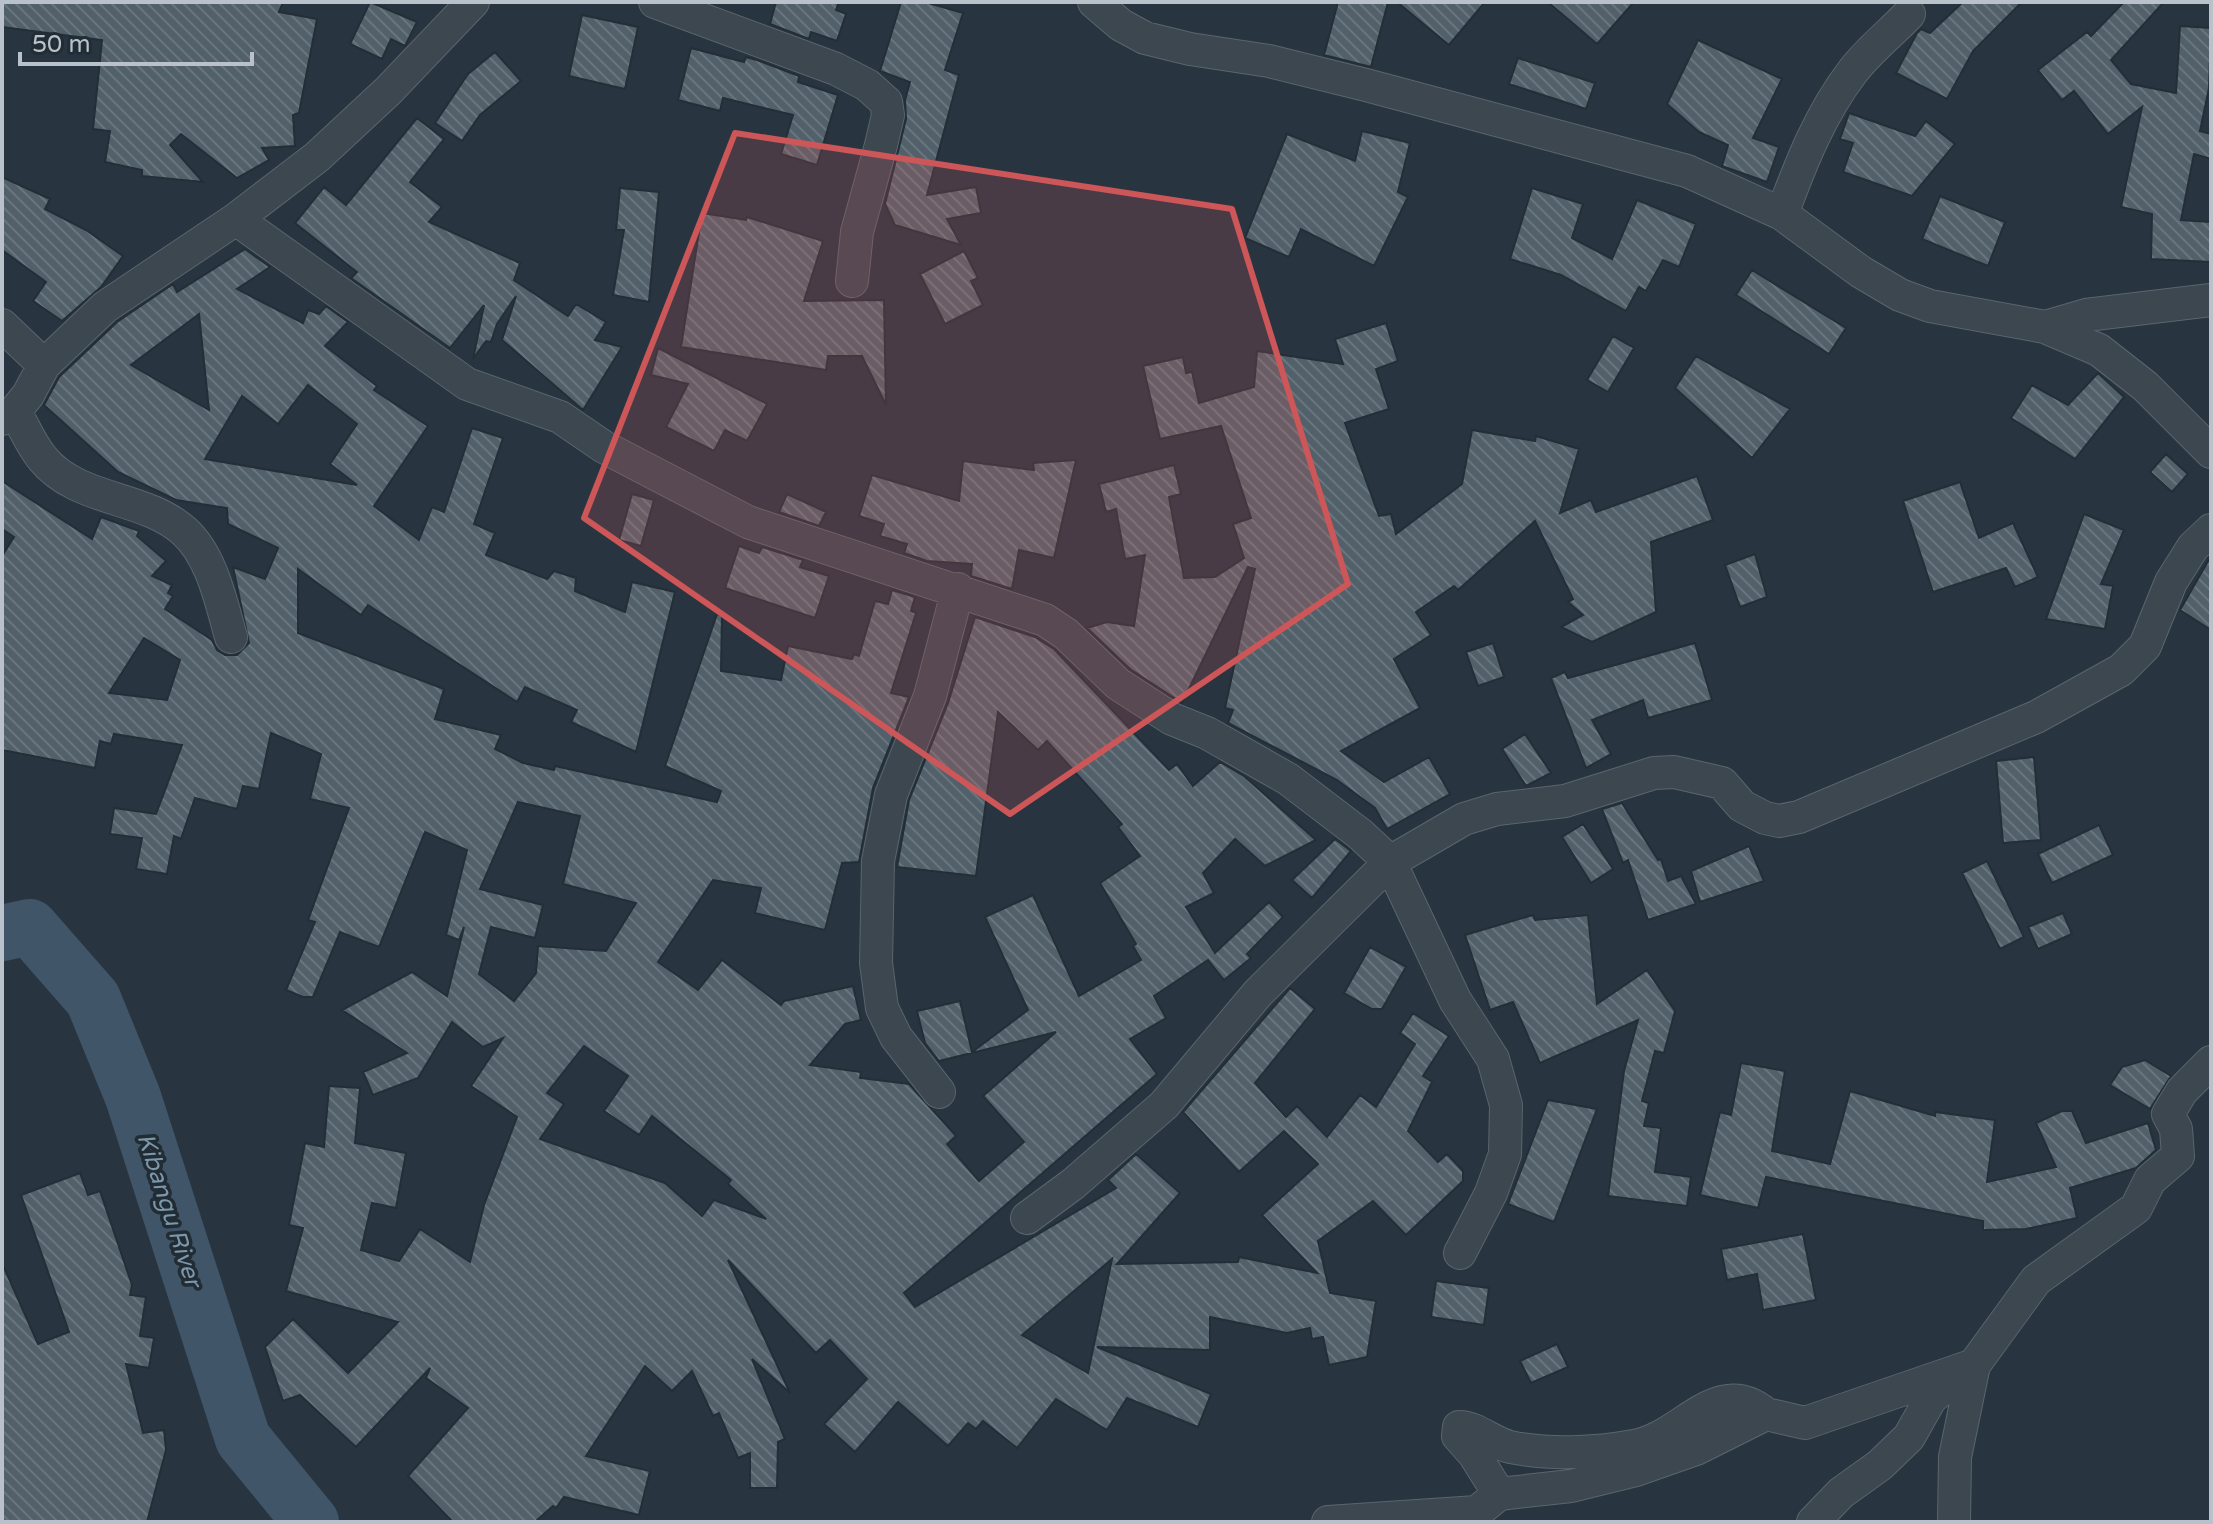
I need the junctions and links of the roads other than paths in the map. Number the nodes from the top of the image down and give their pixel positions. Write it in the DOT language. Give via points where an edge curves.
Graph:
graph roads {
  1 [pos="473,2"];
  2 [pos="655,2"];
  3 [pos="1094,2"];
  4 [pos="1909,14"];
  5 [pos="1782,214"];
  6 [pos="236,219"];
  7 [pos="852,281"];
  8 [pos="2211,300"];
  9 [pos="2,325"];
  10 [pos="2045,327"];
  11 [pos="44,365"];
  12 [pos="8,415"];
  13 [pos="2211,452"];
  14 [pos="2211,530"];
  15 [pos="958,589"];
  16 [pos="231,637"];
  17 [pos="1390,862"];
  18 [pos="2211,1062"];
  19 [pos="939,1092"];
  20 [pos="1027,1218"];
  21 [pos="1460,1253"];
  22 [pos="1974,1365"];
  23 [pos="1766,1414"];
  24 [pos="1499,1494"];
  25 [pos="1328,1522"];
  26 [pos="1813,1522"];
  27 [pos="1954,1522"];
  1 -- 6 [label="street" via="317,157"];
  2 -- 7 [label="street" via="836,69 886,102 888,115 857,232"];
  3 -- 5 [label="street" via="1145,38 1269,61 1575,139 1687,171"];
  4 -- 5 [label="street" via="1855,69 1828,108 1808,144"];
  5 -- 10 [label="street" via="1900,295 1930,306"];
  6 -- 11 [label="street" via="105,307"];
  6 -- 15 [label="street" via="467,384 560,417 604,447 748,522"];
  8 -- 10 [label="street" via="2099,313"];
  9 -- 11 [label="street"];
  10 -- 13 [label="street" via="2099,350 2145,386"];
  11 -- 12 [label="street"];
  12 -- 16 [label="street" via="57,472 155,513 185,532 218,591"];
  14 -- 17 [label="street" via="2171,582 2145,646 2121,670 2036,717 1852,796 1779,821 1742,806 1722,783 1654,773 1565,801 1497,809 1464,819"];
  15 -- 17 [label="street" via="1045,620 1118,684 1172,719 1288,779"];
  15 -- 19 [label="street" via="930,696 891,795 878,861 876,963 882,1008 896,1037"];
  17 -- 20 [label="street" via="1258,993 1164,1105"];
  17 -- 21 [label="street" via="1455,1000 1493,1059 1506,1105 1505,1154"];
  18 -- 22 [label="street" via="2168,1114 2176,1129 2178,1156 2150,1180 2136,1208 2036,1280"];
  22 -- 23 [label="street" via="1805,1423"];
  22 -- 26 [label="street" via="1931,1398 1909,1437"];
  22 -- 27 [label="street" via="1955,1457"];
  23 -- 24 [label="street" via="1696,1449 1636,1470 1571,1486"];
  23 -- 24 [label="street" via="1731,1398 1698,1412 1665,1437 1596,1451 1511,1447 1459,1427 1458,1436"];
  24 -- 25 [label="street" via="1477,1512"];
}
